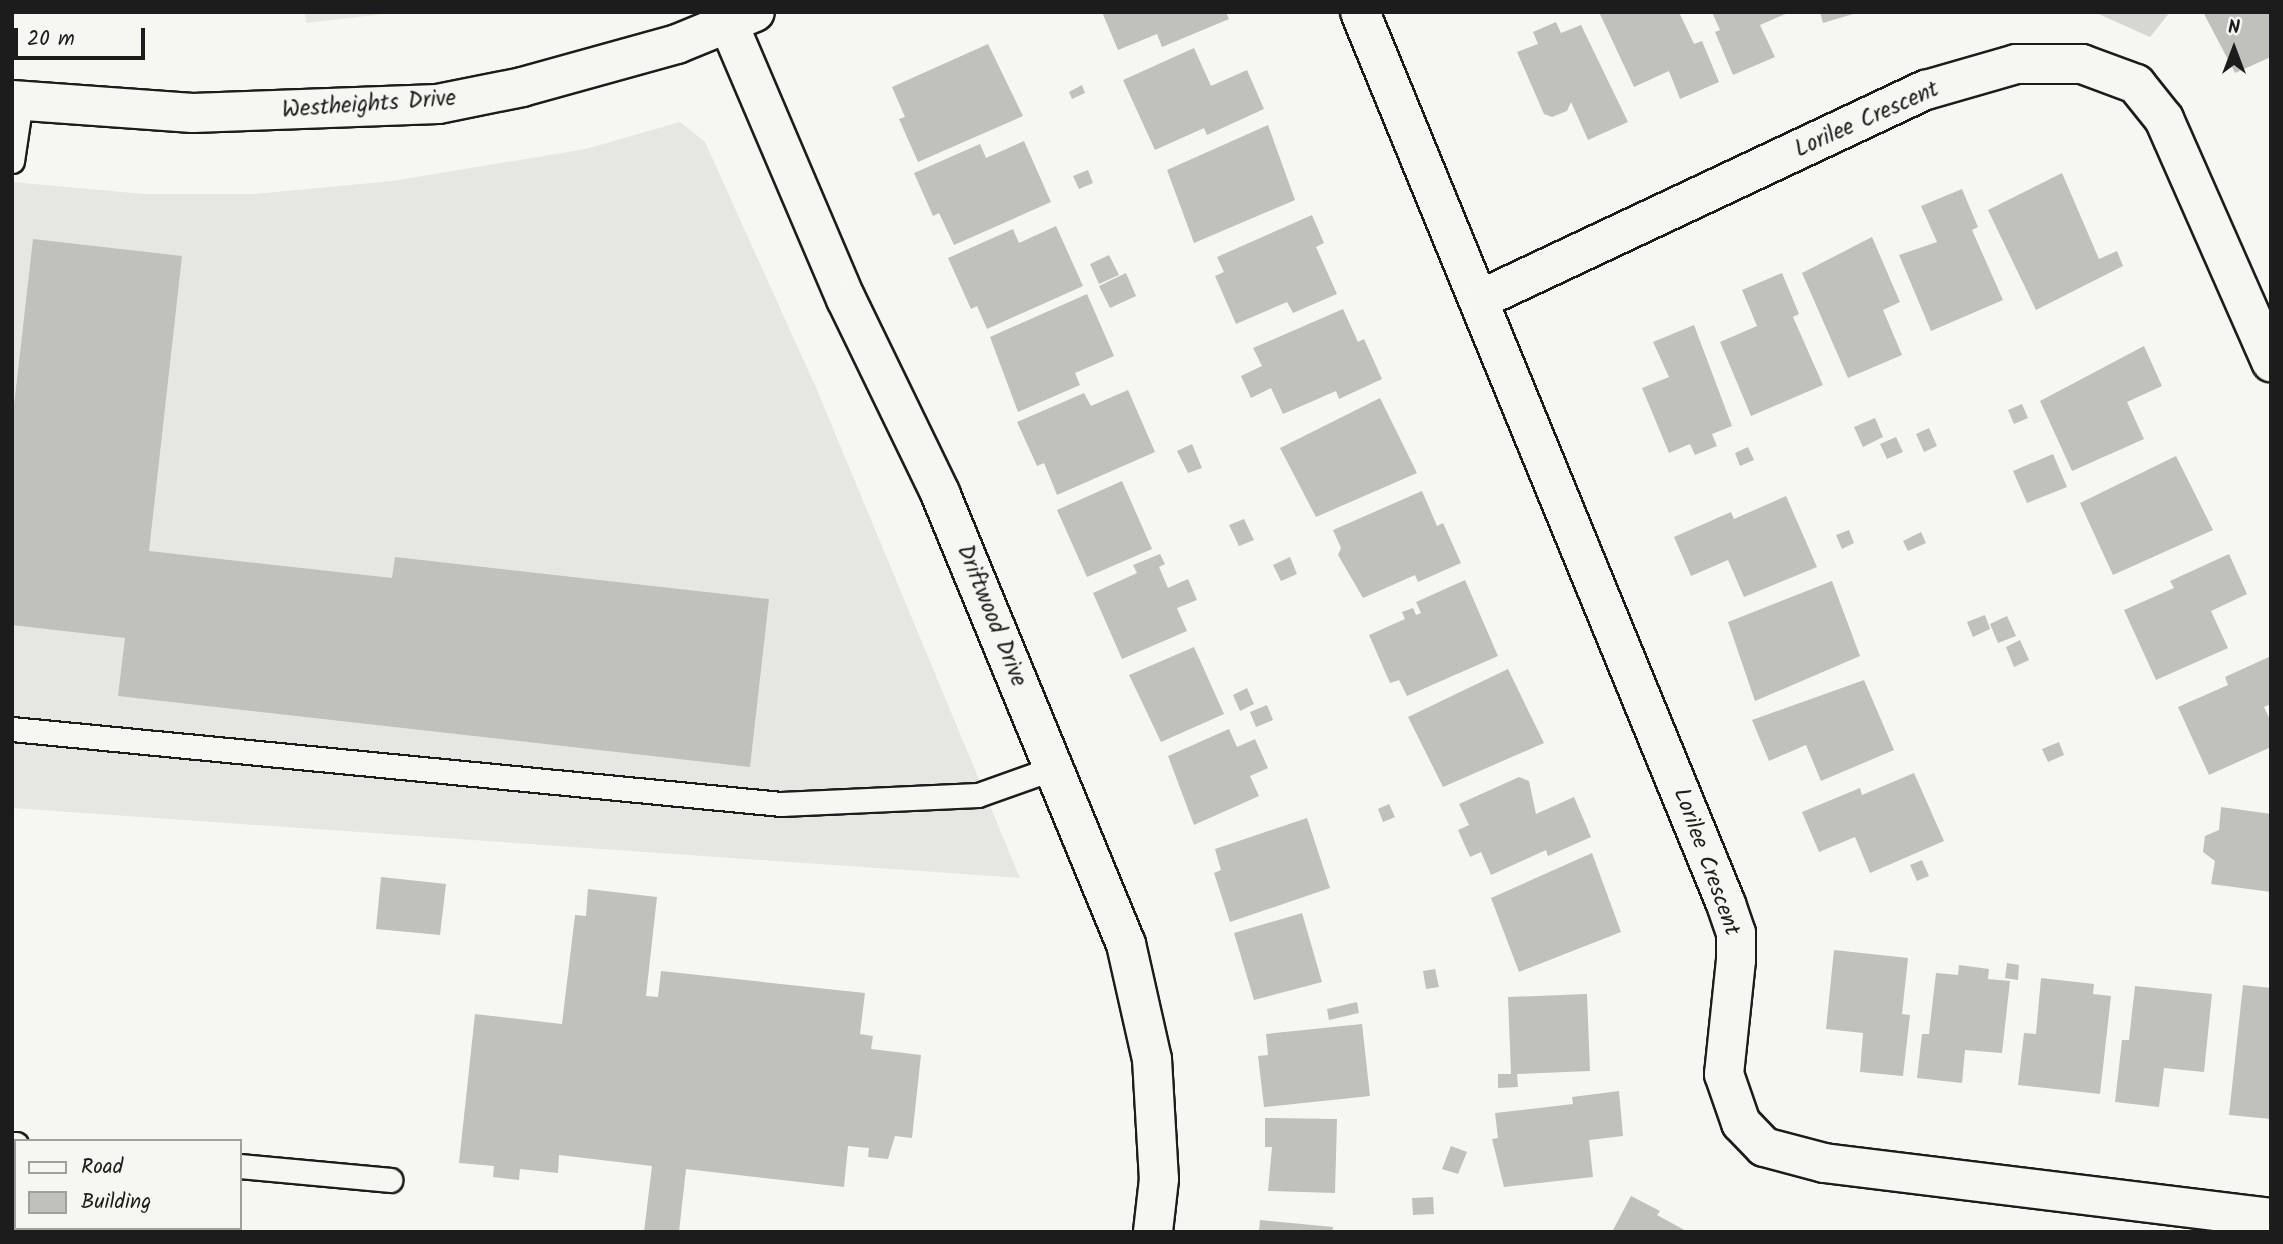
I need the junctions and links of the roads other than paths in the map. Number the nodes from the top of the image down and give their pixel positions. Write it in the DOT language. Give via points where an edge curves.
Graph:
graph roads {
  1 [pos="1360,12"];
  2 [pos="742,18"];
  3 [pos="16,100"];
  4 [pos="12,161"];
  5 [pos="1481,299"];
  6 [pos="2271,362"];
  7 [pos="12,729"];
  8 [pos="1054,768"];
  9 [pos="242,1166"];
  10 [pos="390,1180"];
  11 [pos="2271,1218"];
  12 [pos="1153,1232"];
  1 -- 5 [label="street, Lorilee Crescent"];
  2 -- 3 [label="street, Westheights Drive" via="522,87 438,104 193,113"];
  2 -- 8 [label="street, Driftwood Drive" via="846,299 940,493"];
  3 -- 4 [label="lane"];
  5 -- 6 [label="street, Lorilee Crescent" via="1926,90 2016,64 2082,64 2136,84 2164,119"];
  5 -- 11 [label="street, Lorilee Crescent" via="1736,933 1724,1074 1741,1123 1764,1147 1824,1163"];
  7 -- 8 [label="lane" via="781,804 978,795"];
  8 -- 12 [label="street, Driftwood Drive" via="1126,944 1152,1059 1159,1179"];
  9 -- 10 [label="lane"];
}
